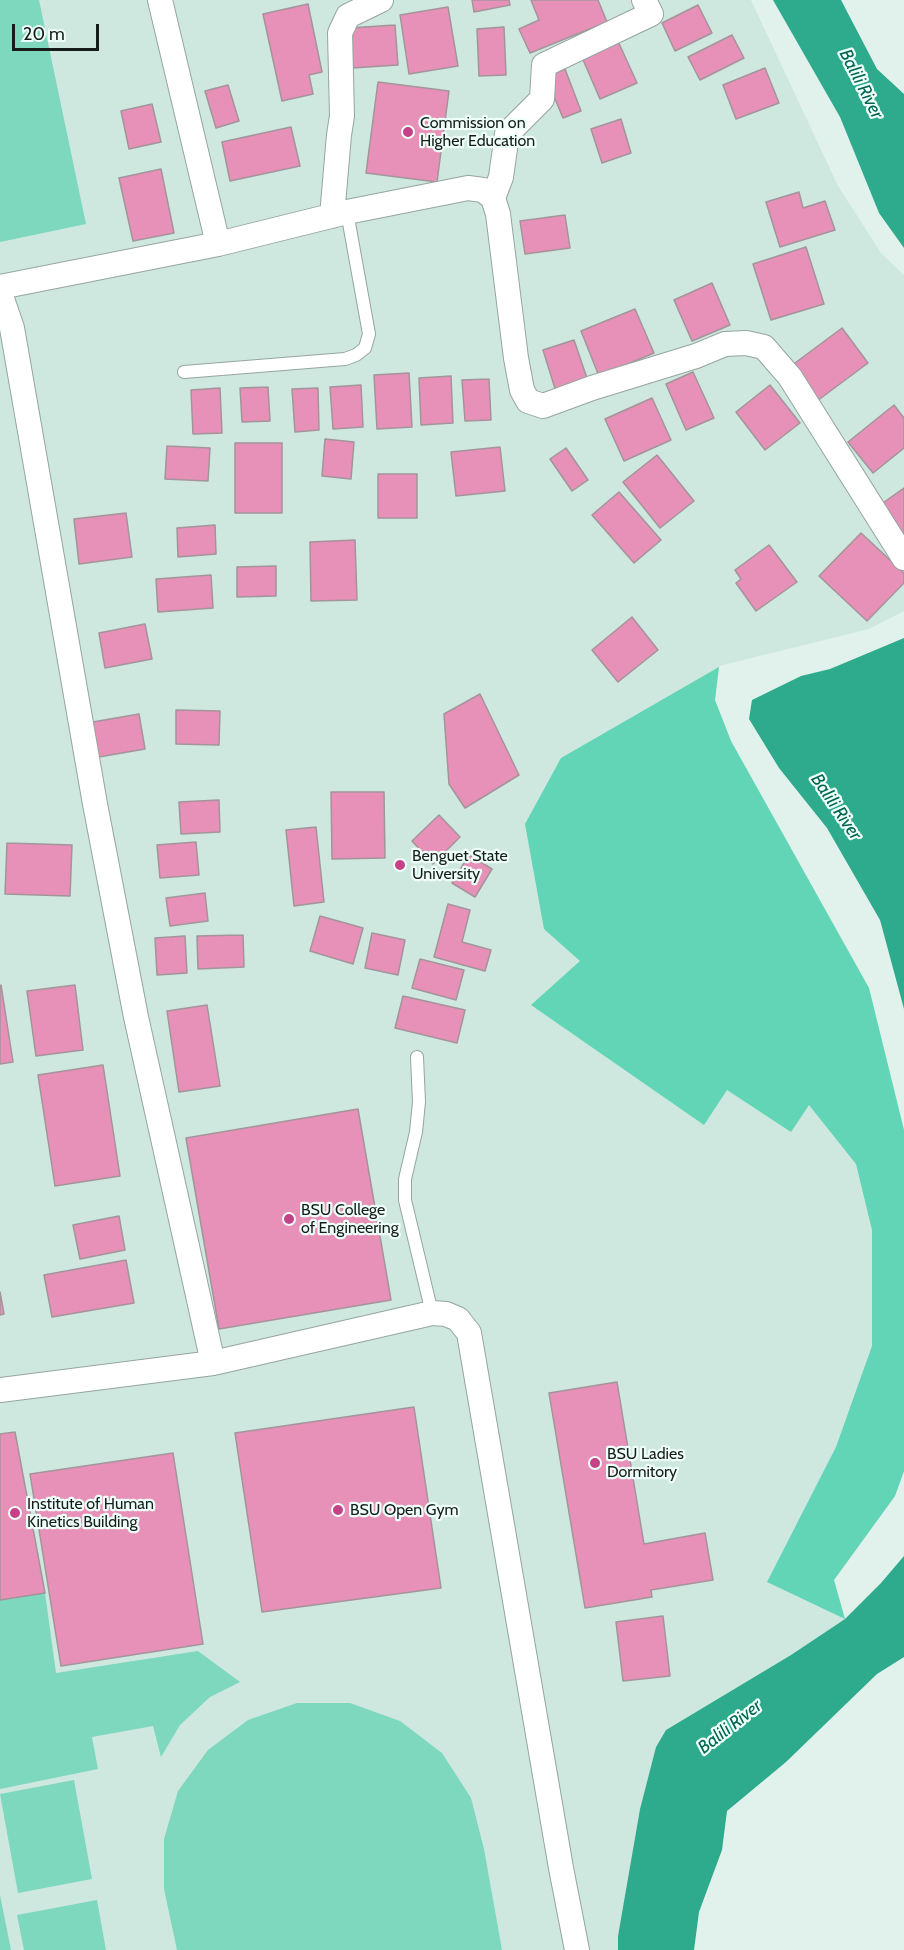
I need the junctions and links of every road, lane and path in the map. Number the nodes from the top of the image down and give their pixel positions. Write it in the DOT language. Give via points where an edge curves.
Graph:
graph roads {
  1 [pos="160,0"];
  2 [pos="381,0"];
  3 [pos="644,0"];
  4 [pos="493,198"];
  5 [pos="339,214"];
  6 [pos="218,244"];
  7 [pos="0,287"];
  8 [pos="0,293"];
  9 [pos="184,372"];
  10 [pos="904,558"];
  11 [pos="417,1057"];
  12 [pos="432,1313"];
  13 [pos="213,1363"];
  14 [pos="0,1390"];
  15 [pos="578,1950"];
  1 -- 6 [label="street"];
  2 -- 5 [label="street" via="348,16 340,33"];
  3 -- 4 [label="street" via="651,14 544,65 542,99 507,134 501,177"];
  4 -- 5 [label="street" via="483,190 468,188"];
  4 -- 10 [label="street" via="516,358 528,402 543,406 725,344 764,347 790,377"];
  5 -- 6 [label="street"];
  5 -- 9 [label="lane" via="369,334 365,348 345,359"];
  6 -- 7 [label="street"];
  8 -- 13 [label="street" via="12,328 136,1017"];
  11 -- 12 [label="lane" via="419,1102 405,1200"];
  12 -- 13 [label="street"];
  12 -- 15 [label="street" via="458,1319 469,1334"];
  13 -- 14 [label="street"];
}
